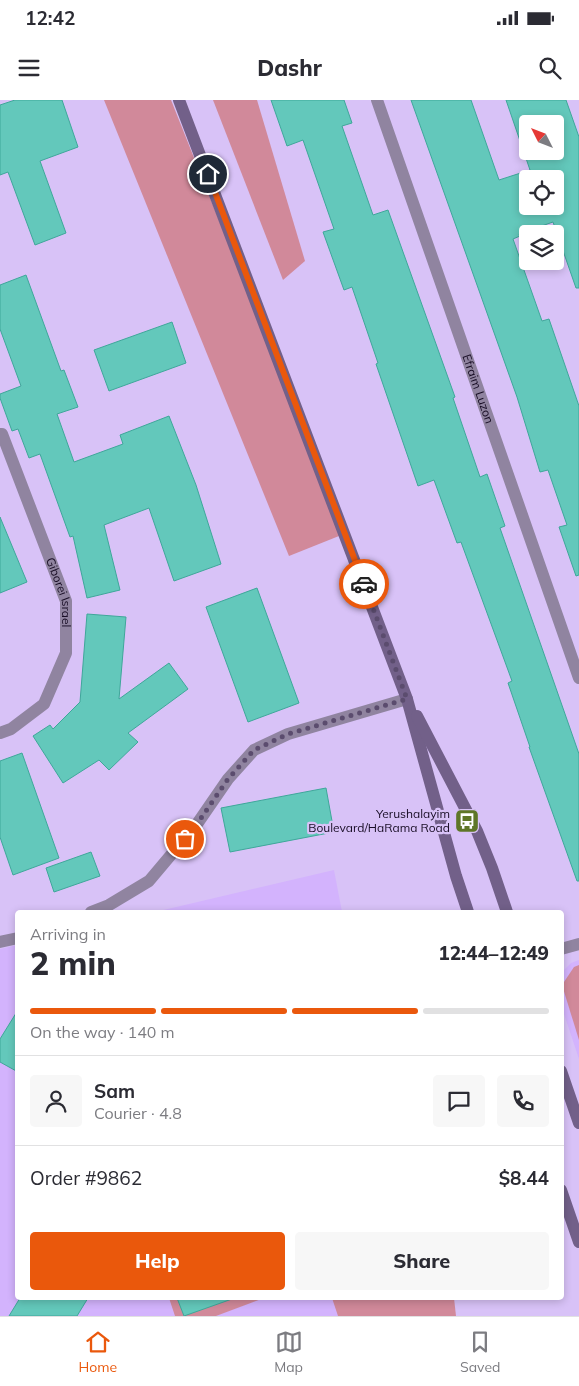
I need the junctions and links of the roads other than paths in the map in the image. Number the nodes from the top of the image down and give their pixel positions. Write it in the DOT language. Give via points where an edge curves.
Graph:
graph roads {
  1 [pos="179,100"];
  2 [pos="377,100"];
  3 [pos="1,432"];
  4 [pos="579,678"];
  5 [pos="407,699"];
  6 [pos="0,732"];
  7 [pos="96,910"];
  8 [pos="467,910"];
  9 [pos="506,910"];
  10 [pos="15,939"];
  11 [pos="0,942"];
  12 [pos="579,944"];
  13 [pos="564,948"];
  14 [pos="564,1080"];
  15 [pos="579,1123"];
  16 [pos="564,1199"];
  17 [pos="579,1242"];
  1 -- 5 [label="main road"];
  2 -- 4 [label="street, Efraim Luzon"];
  3 -- 6 [label="street, Giborei Israel" via="66,601 66,653 44,704 11,729"];
  5 -- 7 [label="street" via="288,734 254,750 149,881"];
  5 -- 8 [label="main road"];
  5 -- 9 [label="main road" via="477,831"];
  10 -- 11 [label="street"];
  12 -- 13 [label="street"];
  14 -- 15 [label="main road"];
  16 -- 17 [label="main road"];
}
